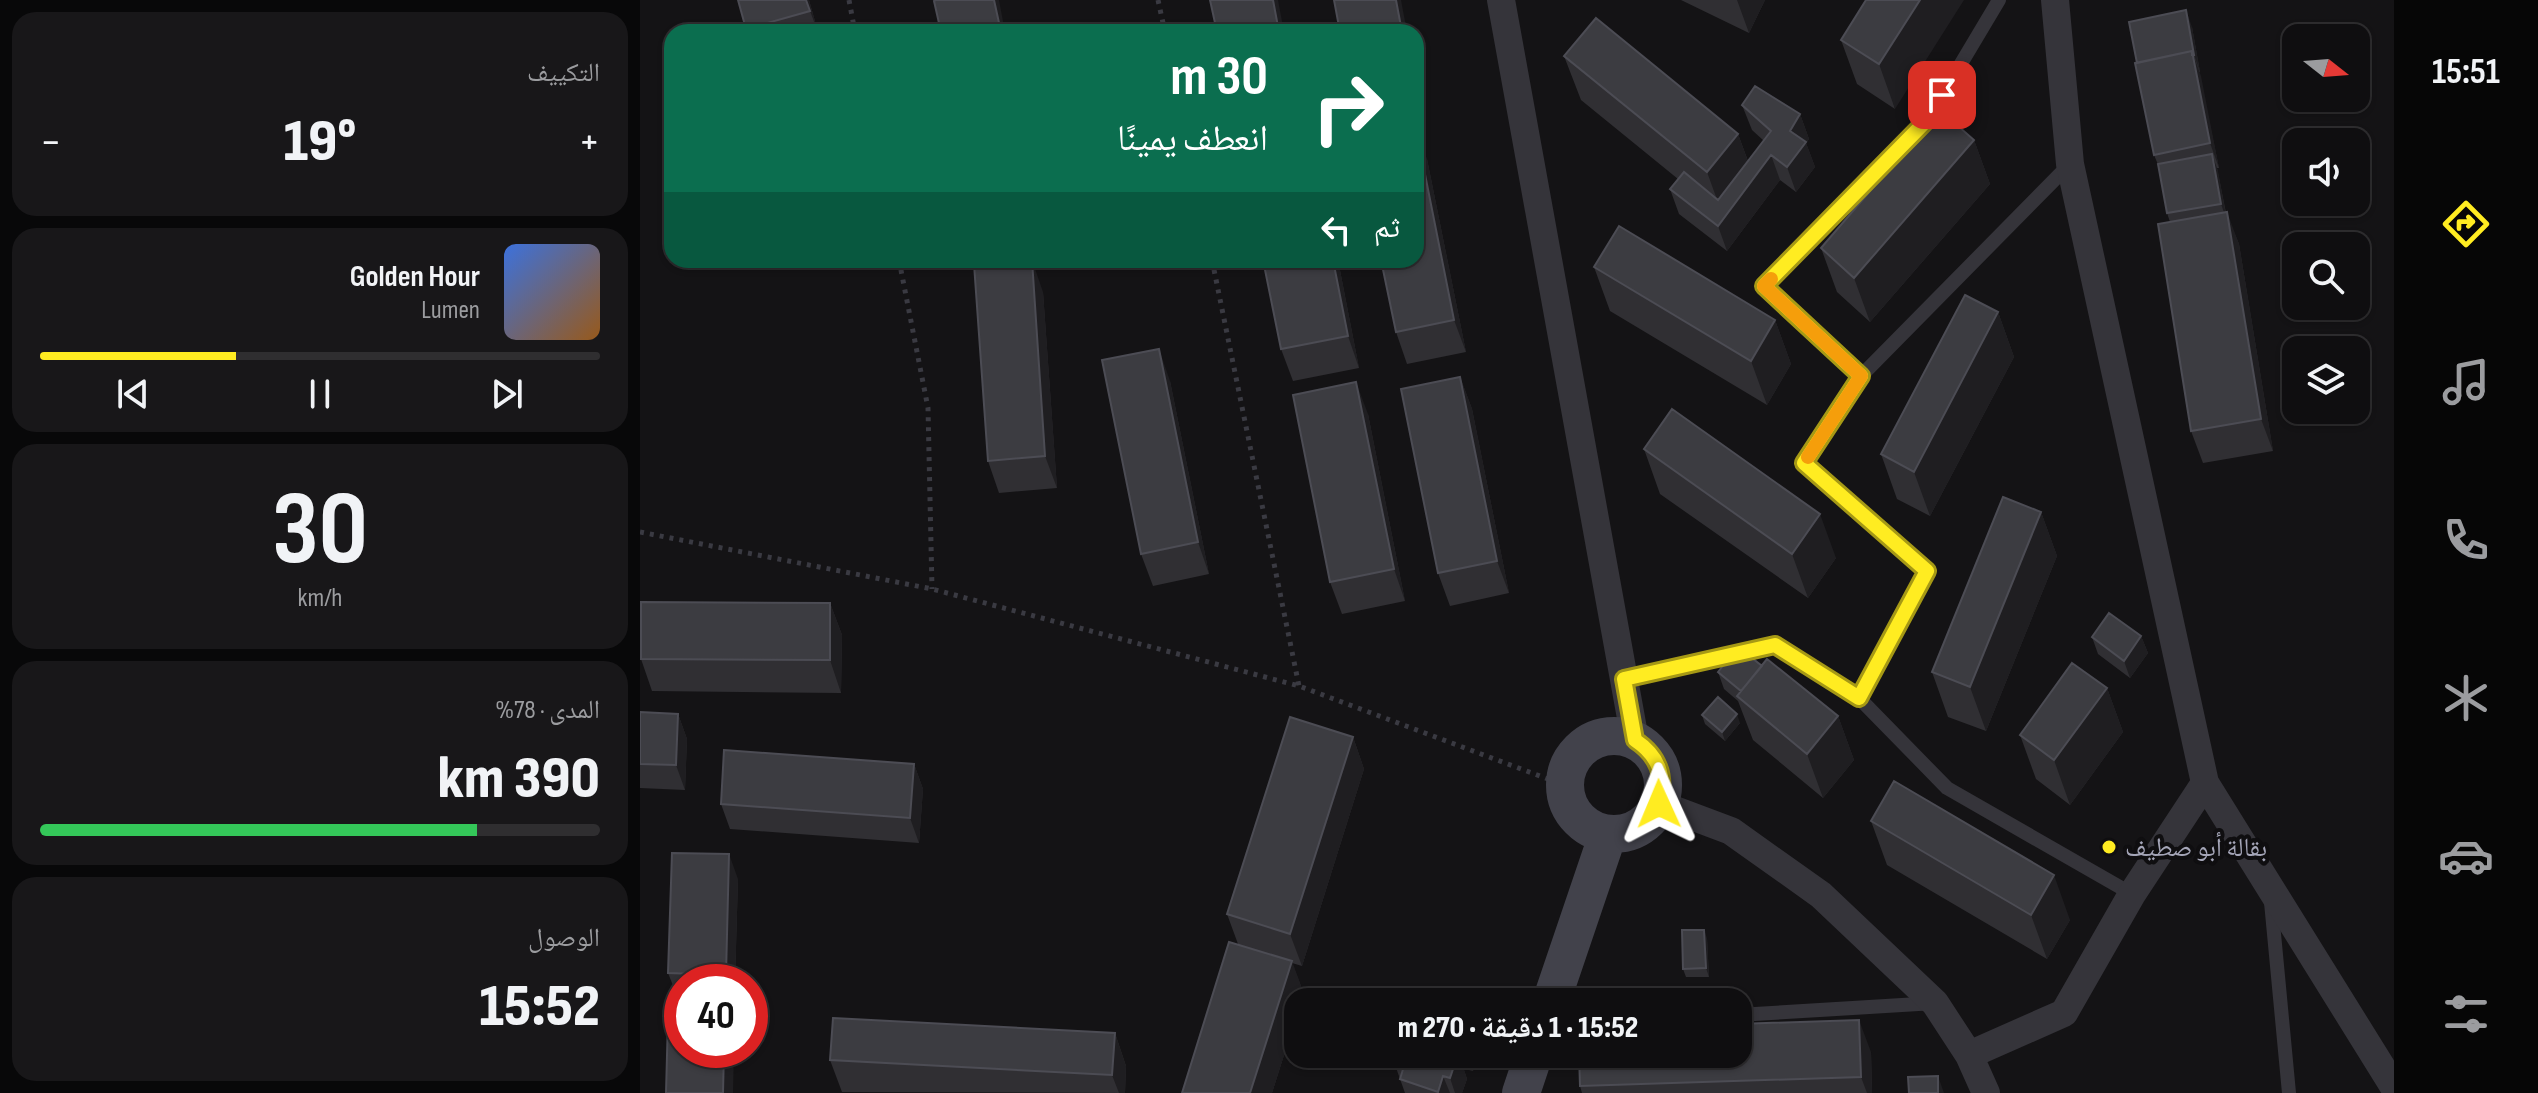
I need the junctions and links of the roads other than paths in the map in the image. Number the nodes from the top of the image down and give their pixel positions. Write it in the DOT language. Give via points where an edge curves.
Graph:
graph roads {
  1 [pos="1501,0"];
  2 [pos="1999,0"];
  3 [pos="2055,0"];
  4 [pos="2070,164"];
  5 [pos="1861,376"];
  6 [pos="1624,679"];
  7 [pos="1859,698"];
  8 [pos="1635,740"];
  9 [pos="2205,783"];
  10 [pos="1659,804"];
  11 [pos="1608,834"];
  12 [pos="2269,886"];
  13 [pos="2132,894"];
  14 [pos="1556,988"];
  15 [pos="1935,1003"];
  16 [pos="1752,1014"];
  17 [pos="1969,1055"];
  18 [pos="1529,1068"];
  19 [pos="2394,1087"];
  20 [pos="1521,1093"];
  21 [pos="1986,1093"];
  22 [pos="2289,1093"];
  1 -- 6 [label="street"];
  2 -- 5 [label="lane" via="1928,119 1764,286"];
  3 -- 4 [label="street"];
  4 -- 5 [label="lane"];
  4 -- 9 [label="street"];
  5 -- 7 [label="lane" via="1804,463 1927,571"];
  6 -- 7 [label="lane" via="1775,645"];
  6 -- 8 [label="street"];
  7 -- 13 [label="lane" via="1947,788"];
  8 -- 10 [label="street" via="1657,760 1663,789"];
  8 -- 11 [label="street" via="1594,740 1572,758 1566,771 1566,799 1572,812 1594,831"];
  9 -- 12 [label="street"];
  9 -- 13 [label="street"];
  10 -- 11 [label="street" via="1647,821 1629,832"];
  10 -- 15 [label="street" via="1731,831 1821,895"];
  11 -- 14 [label="street"];
  12 -- 19 [label="street"];
  12 -- 22 [label="lane"];
  13 -- 17 [label="street" via="2064,1013"];
  15 -- 16 [label="lane"];
  15 -- 17 [label="street"];
  17 -- 21 [label="street"];
  18 -- 20 [label="street"];
}
